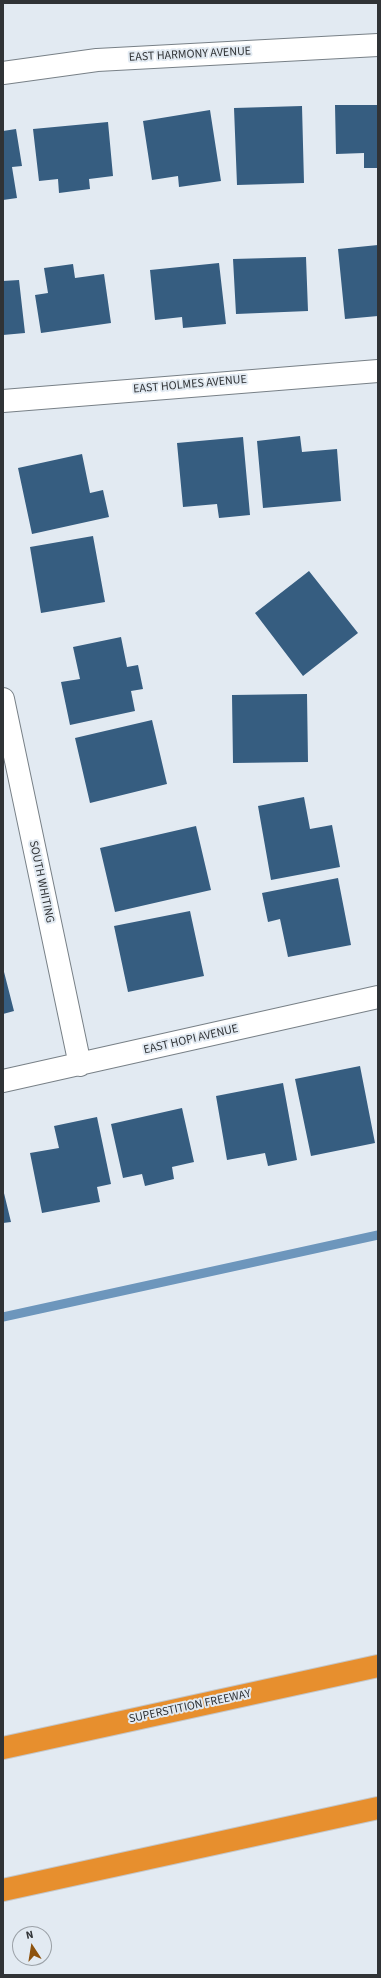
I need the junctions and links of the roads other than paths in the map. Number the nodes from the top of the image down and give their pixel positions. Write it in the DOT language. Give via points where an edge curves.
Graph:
graph roads {
  1 [pos="378,45"];
  2 [pos="3,73"];
  3 [pos="378,371"];
  4 [pos="3,401"];
  5 [pos="3,699"];
  6 [pos="6,735"];
  7 [pos="378,997"];
  8 [pos="80,1065"];
  9 [pos="3,1081"];
  10 [pos="378,1666"];
  11 [pos="3,1748"];
  12 [pos="378,1808"];
  13 [pos="3,1890"];
  1 -- 2 [label="street, EAST HARMONY AVENUE" via="97,60"];
  3 -- 4 [label="street, EAST HOLMES AVENUE"];
  5 -- 6 [label="street, SOUTH WHITING"];
  6 -- 8 [label="street, SOUTH WHITING"];
  7 -- 8 [label="street, EAST HOPI AVENUE"];
  8 -- 9 [label="street, EAST HOPI AVENUE"];
  10 -- 11 [label="highway, SUPERSTITION FREEWAY"];
  12 -- 13 [label="highway"];
}
